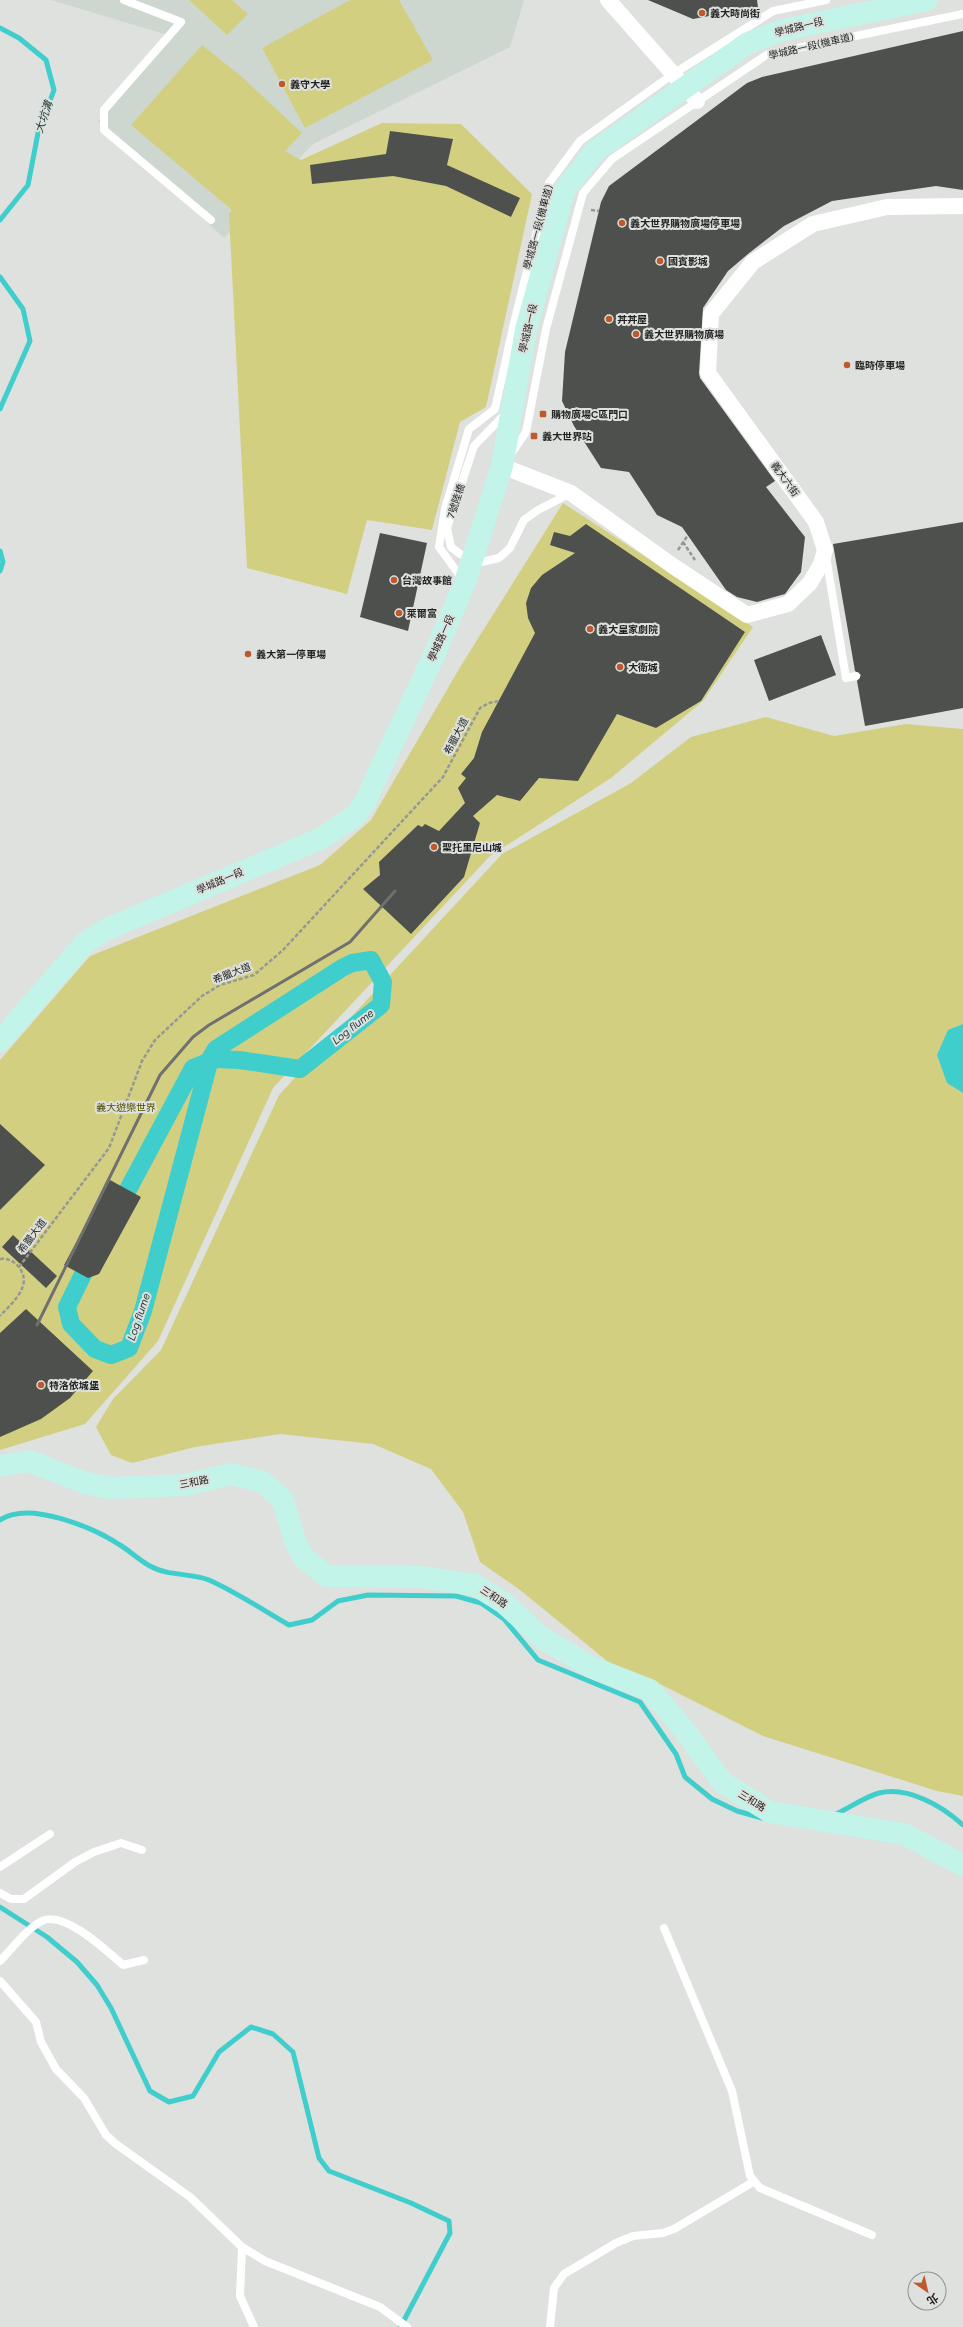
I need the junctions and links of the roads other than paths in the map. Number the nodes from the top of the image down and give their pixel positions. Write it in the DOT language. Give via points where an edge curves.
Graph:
graph roads {
  1 [pos="124,0"];
  2 [pos="608,0"];
  3 [pos="826,0"];
  4 [pos="927,0"];
  5 [pos="963,14"];
  6 [pos="685,87"];
  7 [pos="958,205"];
  8 [pos="963,219"];
  9 [pos="211,220"];
  10 [pos="511,407"];
  11 [pos="502,466"];
  12 [pos="571,493"];
  13 [pos="825,550"];
  14 [pos="465,582"];
  15 [pos="856,676"];
  16 [pos="14,1026"];
  17 [pos="0,1466"];
  18 [pos="50,1834"];
  19 [pos="142,1850"];
  20 [pos="963,1865"];
  21 [pos="0,1867"];
  22 [pos="0,1893"];
  23 [pos="664,1928"];
  24 [pos="144,1960"];
  25 [pos="0,1961"];
  26 [pos="0,1981"];
  27 [pos="753,2182"];
  28 [pos="872,2235"];
  29 [pos="242,2247"];
  30 [pos="254,2327"];
  31 [pos="407,2327"];
  32 [pos="550,2327"];
  1 -- 9 [label="lane" via="181,22 104,110 104,130"];
  2 -- 6 [label="street"];
  3 -- 6 [label="lane, 學城路一段(機車道)" via="773,10"];
  4 -- 6 [label="main road, 學城路一段" via="783,30 748,43"];
  5 -- 6 [label="lane, 學城路一段(機車道)" via="768,54"];
  6 -- 10 [label="main road, 學城路一段" via="595,151 564,191 526,330"];
  6 -- 11 [label="lane, 學城路一段(機車道)" via="612,159 583,193 546,328 526,432"];
  6 -- 14 [label="lane, 學城路一段(機車道)" via="580,141 549,183 495,409 469,430 445,510 439,547"];
  7 -- 8 [label="street"];
  7 -- 13 [label="street, 義大六街" via="887,207 813,224 753,262 712,314 708,373 816,522"];
  10 -- 11 [label="main road, 學城路一段"];
  10 -- 12 [label="lane, 7號陸橋" via="474,446 447,528 451,547 460,554 481,562 499,558 510,548 524,520"];
  11 -- 12 [label="street"];
  11 -- 14 [label="main road, 學城路一段"];
  12 -- 13 [label="street" via="747,615 788,604 810,583 821,564"];
  13 -- 15 [label="lane" via="846,678"];
  14 -- 16 [label="main road, 學城路一段" via="370,793 355,816 322,838 105,930 85,943"];
  17 -- 20 [label="main road, 三和路" via="29,1461 83,1482 108,1488 185,1485 231,1474 263,1482 282,1500 295,1541 304,1558 326,1576 421,1577 475,1585 504,1603 541,1637 584,1663 650,1690 681,1726 722,1783 770,1812 904,1834"];
  18 -- 21 [label="lane"];
  19 -- 22 [label="lane" via="121,1843 94,1852 69,1866 24,1899 12,1899"];
  23 -- 27 [label="lane" via="732,2091"];
  24 -- 25 [label="lane" via="123,1965 82,1930 51,1919 29,1930"];
  26 -- 29 [label="lane" via="36,2022 46,2056 84,2098 106,2135 190,2197"];
  27 -- 28 [label="lane" via="760,2188"];
  27 -- 32 [label="lane" via="674,2229 663,2233 633,2236 616,2243 564,2274 554,2288"];
  29 -- 30 [label="lane" via="240,2296"];
  29 -- 31 [label="lane" via="265,2261 380,2307"];
}
